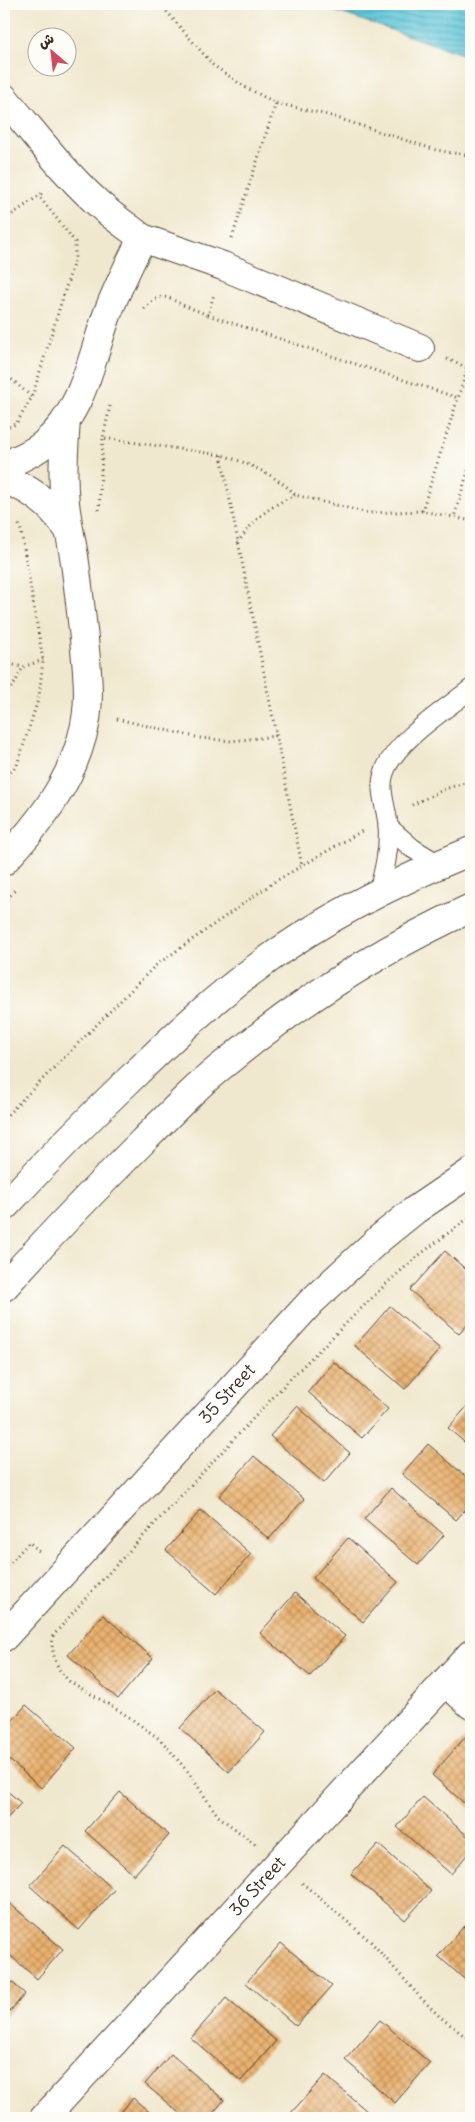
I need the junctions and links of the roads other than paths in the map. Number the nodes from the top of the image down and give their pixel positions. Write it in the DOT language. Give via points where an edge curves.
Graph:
graph roads {
  1 [pos="4,98"];
  2 [pos="142,238"];
  3 [pos="420,348"];
  4 [pos="66,420"];
  5 [pos="4,466"];
  6 [pos="4,480"];
  7 [pos="68,529"];
  8 [pos="471,689"];
  9 [pos="388,822"];
  10 [pos="471,852"];
  11 [pos="4,861"];
  12 [pos="438,864"];
  13 [pos="378,894"];
  14 [pos="471,908"];
  15 [pos="471,1172"];
  16 [pos="4,1207"];
  17 [pos="4,1287"];
  18 [pos="4,1637"];
  19 [pos="471,1654"];
  20 [pos="446,1682"];
  21 [pos="471,1705"];
  22 [pos="44,2118"];
  1 -- 2 [label="street" via="68,173 108,212"];
  2 -- 3 [label="street" via="223,266"];
  2 -- 4 [label="street" via="108,312 77,401"];
  4 -- 5 [label="street" via="44,444"];
  4 -- 7 [label="street" via="63,472"];
  6 -- 7 [label="street" via="42,499"];
  7 -- 11 [label="street" via="87,673 88,702 83,737 57,794 25,840"];
  8 -- 9 [label="lane" via="405,741 393,758 384,773 382,795"];
  9 -- 12 [label="lane" via="412,848"];
  9 -- 13 [label="lane" via="386,861"];
  10 -- 12 [label="street"];
  12 -- 13 [label="street"];
  13 -- 16 [label="street" via="315,928 259,965 206,1008 106,1102"];
  14 -- 17 [label="street" via="392,948 335,983 226,1061 82,1202"];
  15 -- 18 [label="street, 35 Street" via="379,1239 311,1302"];
  19 -- 20 [label="street, 36 Street"];
  20 -- 21 [label="street"];
  20 -- 22 [label="street, 36 Street"];
}
